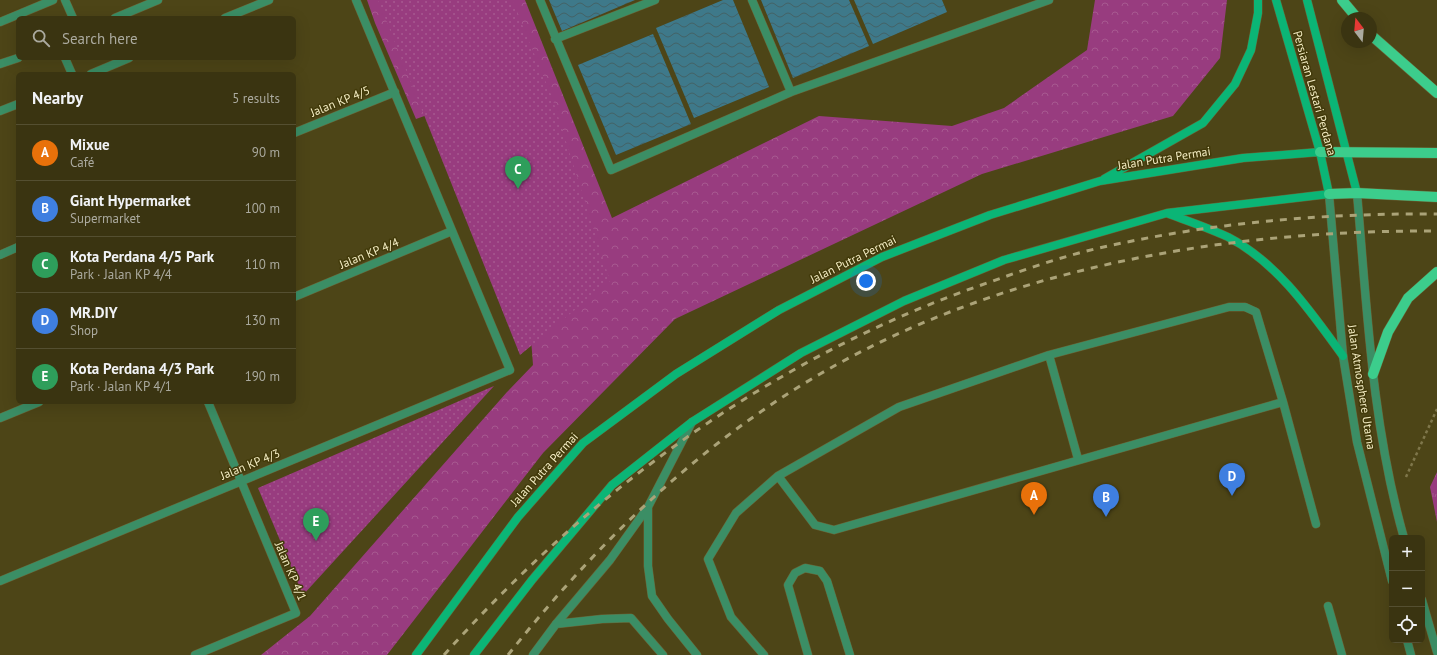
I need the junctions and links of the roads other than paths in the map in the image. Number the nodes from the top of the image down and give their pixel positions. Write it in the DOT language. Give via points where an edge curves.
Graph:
graph roads {
  1 [pos="53,0"];
  2 [pos="65,0"];
  3 [pos="158,0"];
  4 [pos="269,0"];
  5 [pos="356,0"];
  6 [pos="540,0"];
  7 [pos="655,0"];
  8 [pos="752,0"];
  9 [pos="1049,0"];
  10 [pos="1258,0"];
  11 [pos="1276,0"];
  12 [pos="1307,0"];
  13 [pos="1342,0"];
  14 [pos="1352,12"];
  15 [pos="72,16"];
  16 [pos="120,16"];
  17 [pos="231,16"];
  18 [pos="0,22"];
  19 [pos="555,39"];
  20 [pos="1377,42"];
  21 [pos="16,59"];
  22 [pos="66,60"];
  23 [pos="124,60"];
  24 [pos="0,64"];
  25 [pos="71,72"];
  26 [pos="96,72"];
  27 [pos="394,92"];
  28 [pos="791,92"];
  29 [pos="1437,93"];
  30 [pos="16,105"];
  31 [pos="0,111"];
  32 [pos="296,132"];
  33 [pos="1346,151"];
  34 [pos="1320,152"];
  35 [pos="1437,153"];
  36 [pos="1100,181"];
  37 [pos="1357,193"];
  38 [pos="1329,194"];
  39 [pos="1437,196"];
  40 [pos="1167,213"];
  41 [pos="452,231"];
  42 [pos="16,248"];
  43 [pos="0,255"];
  44 [pos="1437,272"];
  45 [pos="296,295"];
  46 [pos="1049,355"];
  47 [pos="1343,356"];
  48 [pos="1373,374"];
  49 [pos="1283,402"];
  50 [pos="34,404"];
  51 [pos="209,404"];
  52 [pos="0,418"];
  53 [pos="692,422"];
  54 [pos="1078,459"];
  55 [pos="778,476"];
  56 [pos="241,481"];
  57 [pos="648,507"];
  58 [pos="1316,524"];
  59 [pos="1403,535"];
  60 [pos="1389,571"];
  61 [pos="0,581"];
  62 [pos="1328,606"];
  63 [pos="1424,607"];
  64 [pos="556,624"];
  65 [pos="1408,643"];
  66 [pos="1437,652"];
  67 [pos="195,655"];
  68 [pos="416,655"];
  69 [pos="474,655"];
  70 [pos="533,655"];
  71 [pos="663,655"];
  72 [pos="697,655"];
  73 [pos="764,655"];
  74 [pos="808,655"];
  75 [pos="850,655"];
  76 [pos="1342,655"];
  77 [pos="1411,655"];
  1 -- 18 [label="street"];
  2 -- 15 [label="street"];
  3 -- 16 [label="street"];
  4 -- 17 [label="street"];
  5 -- 27 [label="street"];
  6 -- 19 [label="street"];
  7 -- 19 [label="street"];
  8 -- 28 [label="street"];
  9 -- 28 [label="street"];
  10 -- 36 [label="main road" via="1251,50 1235,84 1203,123"];
  11 -- 34 [label="main road, Persiaran Lestari Perdana"];
  12 -- 33 [label="main road, Persiaran Lestari Perdana"];
  13 -- 14 [label="main road"];
  19 -- 28 [label="street" via="611,170"];
  20 -- 29 [label="main road"];
  21 -- 24 [label="street"];
  22 -- 25 [label="street"];
  23 -- 26 [label="street"];
  27 -- 32 [label="street, Jalan KP 4/5"];
  27 -- 41 [label="street"];
  30 -- 31 [label="street"];
  33 -- 34 [label="main road, Jalan Putra Permai"];
  33 -- 35 [label="main road, Jalan Putra Permai"];
  33 -- 37 [label="main road, Persiaran Lestari Perdana"];
  34 -- 36 [label="main road, Jalan Putra Permai" via="1243,158"];
  34 -- 38 [label="main road, Persiaran Lestari Perdana"];
  36 -- 68 [label="main road, Jalan Putra Permai" via="990,215 882,257 780,310 676,374 583,443 518,517"];
  37 -- 38 [label="main road"];
  37 -- 39 [label="main road"];
  37 -- 48 [label="street, Jalan Atmosphere Utama"];
  38 -- 40 [label="main road"];
  38 -- 47 [label="street, Jalan Atmosphere Utama"];
  40 -- 47 [label="main road" via="1228,237 1265,263 1304,301"];
  40 -- 53 [label="main road" via="1004,260 904,301 801,353"];
  41 -- 45 [label="street, Jalan KP 4/4"];
  41 -- 56 [label="street, Jalan KP 4/3" via="510,370"];
  42 -- 43 [label="street"];
  44 -- 48 [label="main road" via="1408,298 1388,332"];
  46 -- 49 [label="street" via="1229,307 1245,308 1256,312"];
  46 -- 54 [label="street"];
  46 -- 55 [label="street" via="899,406"];
  47 -- 60 [label="street, Jalan Atmosphere Utama" via="1357,442"];
  48 -- 59 [label="street, Jalan Atmosphere Utama" via="1379,423 1394,503"];
  49 -- 54 [label="street"];
  49 -- 58 [label="street"];
  50 -- 52 [label="street"];
  51 -- 56 [label="street"];
  53 -- 57 [label="street"];
  53 -- 69 [label="main road" via="612,485 532,580"];
  54 -- 55 [label="street" via="834,530 815,525"];
  55 -- 73 [label="street" via="736,514 708,559 731,617"];
  56 -- 61 [label="street, Jalan KP 4/3"];
  56 -- 67 [label="street, Jalan KP 4/1" via="296,613"];
  57 -- 64 [label="street" via="610,560"];
  57 -- 72 [label="street" via="648,566 652,596"];
  62 -- 76 [label="street"];
  63 -- 66 [label="street"];
  64 -- 70 [label="street"];
  64 -- 71 [label="street" via="631,618"];
  65 -- 77 [label="street"];
  74 -- 75 [label="street" via="788,585 795,573 805,568 820,571 827,581"];
}
